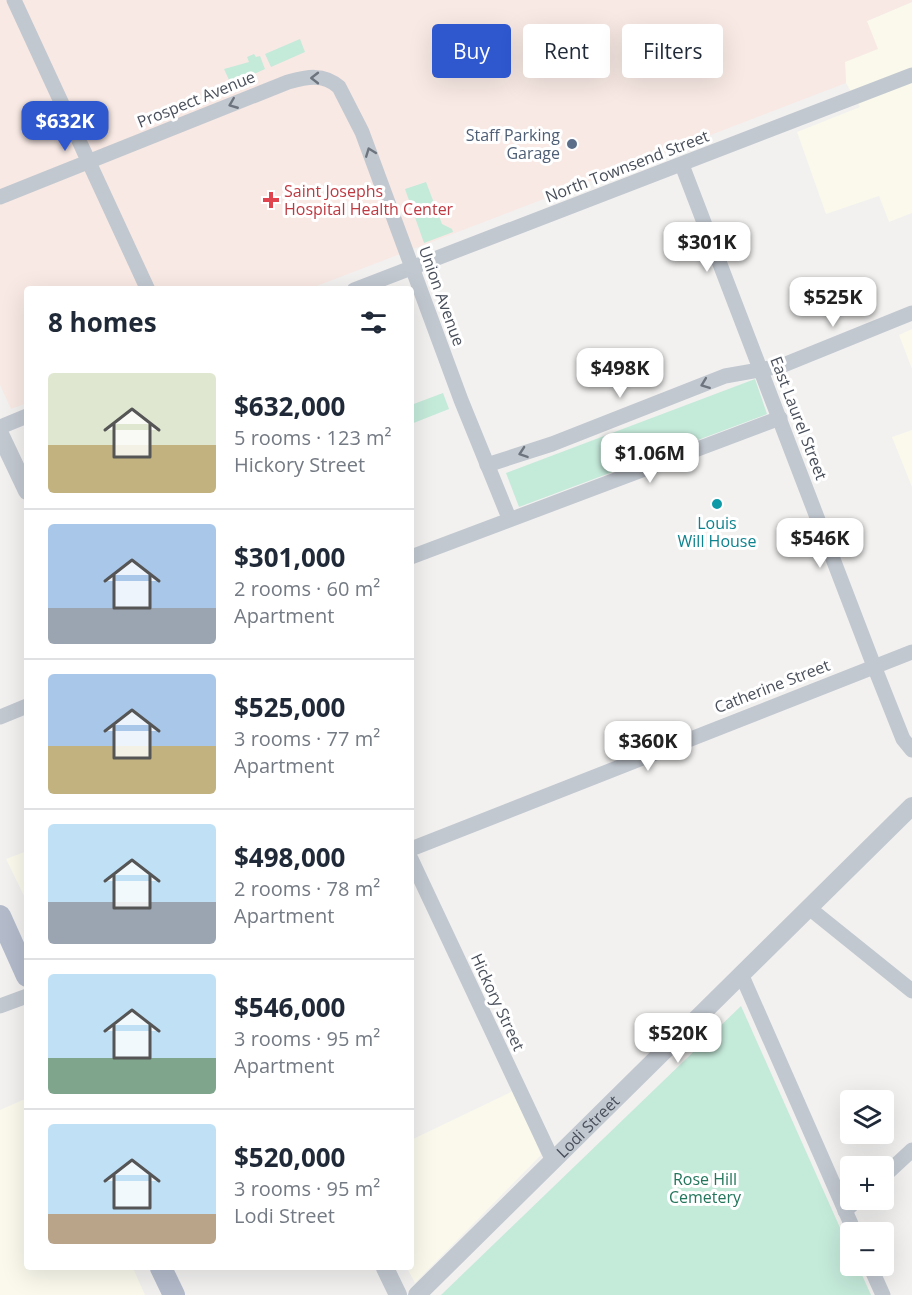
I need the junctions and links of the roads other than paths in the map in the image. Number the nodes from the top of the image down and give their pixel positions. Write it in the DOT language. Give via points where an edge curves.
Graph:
graph roads {
  1 [pos="14,0"];
  2 [pos="912,75"];
  3 [pos="339,87"];
  4 [pos="88,161"];
  5 [pos="682,165"];
  6 [pos="0,197"];
  7 [pos="413,267"];
  8 [pos="146,286"];
  9 [pos="364,286"];
  10 [pos="912,313"];
  11 [pos="762,370"];
  12 [pos="24,417"];
  13 [pos="780,418"];
  14 [pos="0,427"];
  15 [pos="0,434"];
  16 [pos="487,465"];
  17 [pos="24,485"];
  18 [pos="509,518"];
  19 [pos="414,556"];
  20 [pos="912,652"];
  21 [pos="874,666"];
  22 [pos="24,707"];
  23 [pos="0,717"];
  24 [pos="912,750"];
  25 [pos="912,806"];
  26 [pos="414,848"];
  27 [pos="414,865"];
  28 [pos="809,908"];
  29 [pos="0,916"];
  30 [pos="24,968"];
  31 [pos="741,976"];
  32 [pos="912,991"];
  33 [pos="24,997"];
  34 [pos="0,1006"];
  35 [pos="912,1150"];
  36 [pos="553,1161"];
  37 [pos="894,1167"];
  38 [pos="845,1211"];
  39 [pos="850,1222"];
  40 [pos="162,1270"];
  41 [pos="386,1270"];
  42 [pos="874,1276"];
  43 [pos="174,1295"];
  44 [pos="398,1295"];
  45 [pos="417,1295"];
  46 [pos="883,1295"];
  1 -- 4 [label="street"];
  2 -- 5 [label="street, North Townsend Street"];
  3 -- 4 [label="street, Prospect Avenue, one-way" via="320,77 288,82"];
  7 -- 3 [label="street, Union Avenue, one-way" via="362,132"];
  4 -- 6 [label="street, Prospect Avenue"];
  4 -- 8 [label="street"];
  5 -- 7 [label="street, North Townsend Street"];
  5 -- 11 [label="street, East Laurel Street"];
  7 -- 9 [label="street, North Townsend Street"];
  7 -- 16 [label="street, Union Avenue"];
  10 -- 11 [label="street" via="790,363"];
  11 -- 13 [label="street, East Laurel Street"];
  11 -- 16 [label="street, one-way" via="725,376 552,444"];
  12 -- 14 [label="street"];
  13 -- 18 [label="street"];
  13 -- 21 [label="street, East Laurel Street"];
  15 -- 17 [label="street"];
  16 -- 18 [label="street, Union Avenue"];
  18 -- 19 [label="street"];
  20 -- 21 [label="street, Catherine Street"];
  21 -- 24 [label="street, East Laurel Street" via="903,738"];
  21 -- 26 [label="street, Catherine Street"];
  22 -- 23 [label="street"];
  25 -- 28 [label="street, Lodi Street"];
  27 -- 36 [label="street, Hickory Street"];
  28 -- 31 [label="street, Lodi Street"];
  28 -- 32 [label="street"];
  29 -- 30 [label="main road"];
  31 -- 36 [label="street, Lodi Street"];
  31 -- 38 [label="street"];
  33 -- 34 [label="street"];
  35 -- 37 [label="street"];
  36 -- 45 [label="street, Lodi Street"];
  38 -- 39 [label="street"];
  40 -- 43 [label="main road"];
  41 -- 44 [label="street"];
  42 -- 46 [label="street"];
}
